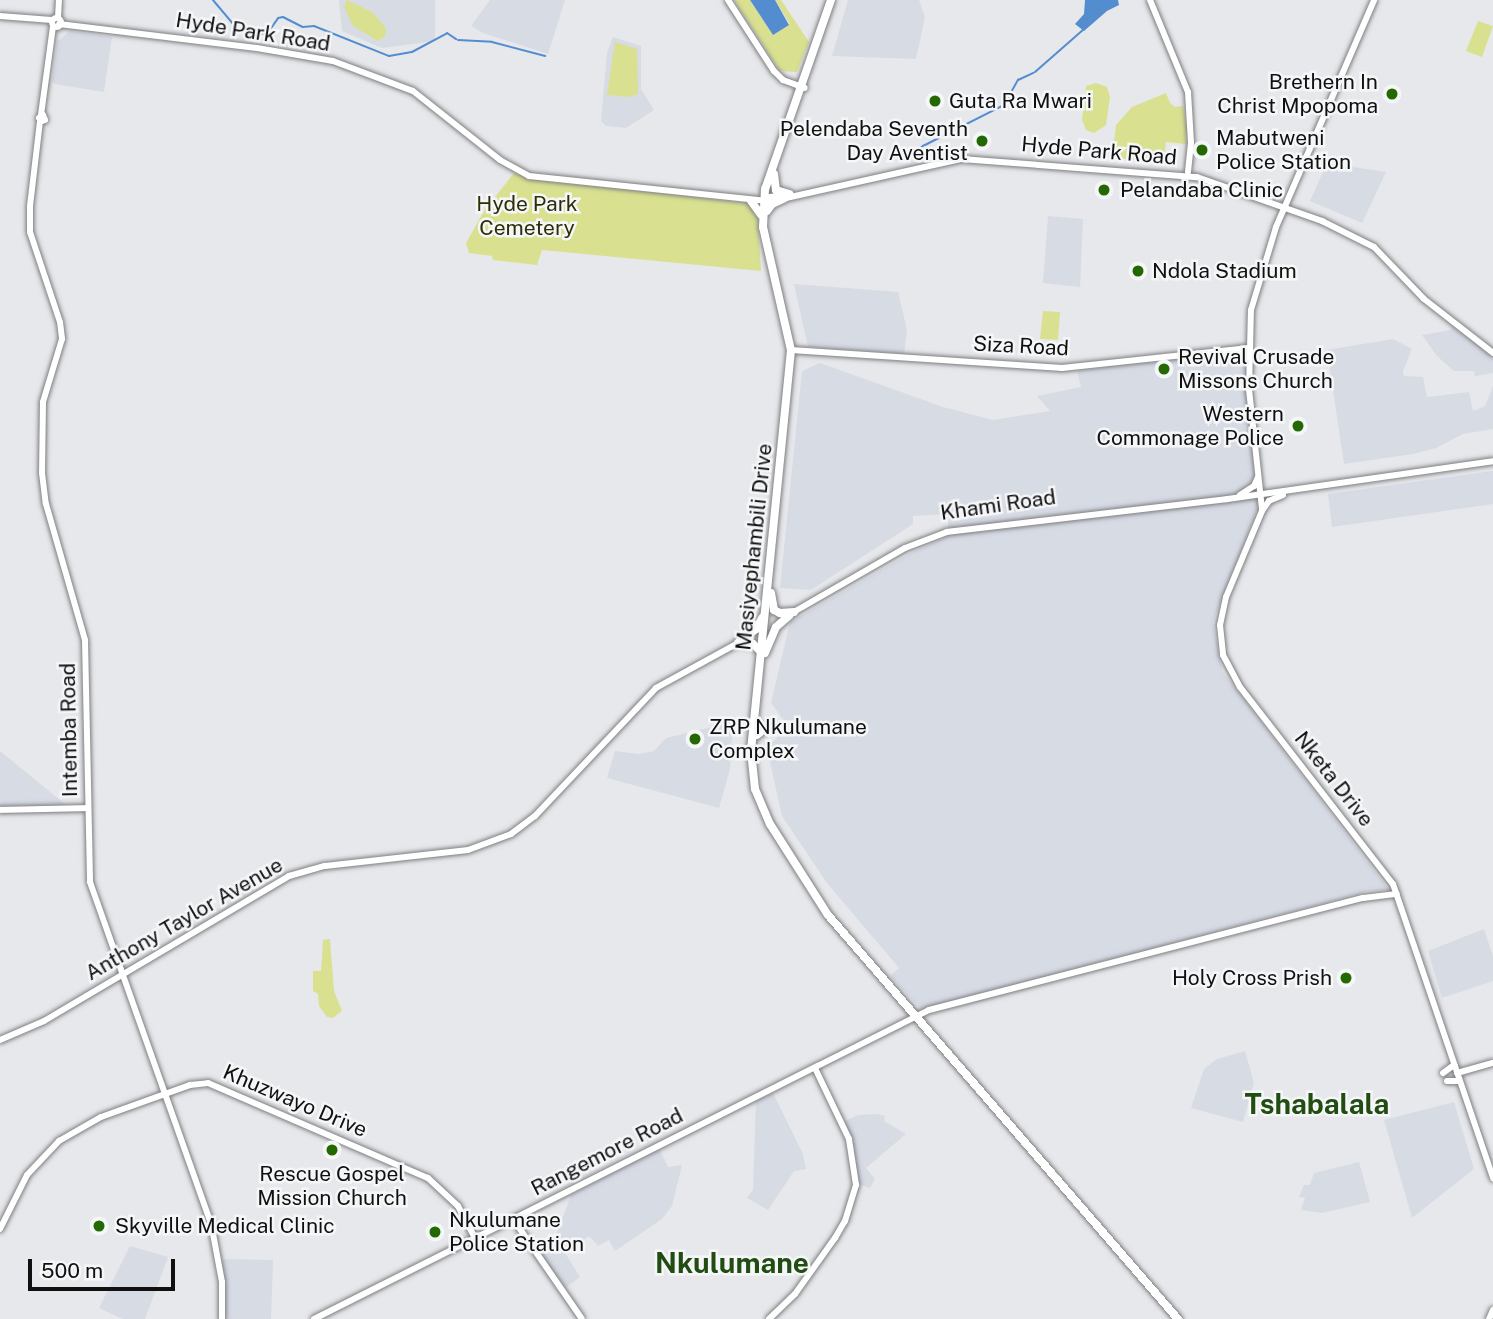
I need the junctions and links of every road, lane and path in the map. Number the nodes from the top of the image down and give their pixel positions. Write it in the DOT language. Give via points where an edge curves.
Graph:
graph roads {
  1 [pos="59,0"];
  2 [pos="728,0"];
  3 [pos="834,0"];
  4 [pos="1150,0"];
  5 [pos="1374,0"];
  6 [pos="0,16"];
  7 [pos="57,22"];
  8 [pos="800,88"];
  9 [pos="1188,172"];
  10 [pos="774,174"];
  11 [pos="787,196"];
  12 [pos="766,197"];
  13 [pos="752,200"];
  14 [pos="1284,206"];
  15 [pos="765,215"];
  16 [pos="1249,348"];
  17 [pos="793,350"];
  18 [pos="1493,351"];
  19 [pos="1493,459"];
  20 [pos="1259,470"];
  21 [pos="1260,478"];
  22 [pos="1274,489"];
  23 [pos="1298,490"];
  24 [pos="1262,493"];
  25 [pos="1240,495"];
  26 [pos="1262,511"];
  27 [pos="828,592"];
  28 [pos="771,593"];
  29 [pos="764,610"];
  30 [pos="792,613"];
  31 [pos="765,629"];
  32 [pos="738,643"];
  33 [pos="763,653"];
  34 [pos="756,719"];
  35 [pos="755,734"];
  36 [pos="88,808"];
  37 [pos="0,810"];
  38 [pos="1397,894"];
  39 [pos="123,974"];
  40 [pos="918,1016"];
  41 [pos="0,1040"];
  42 [pos="1493,1063"];
  43 [pos="1454,1065"];
  44 [pos="815,1068"];
  45 [pos="1460,1072"];
  46 [pos="1443,1073"];
  47 [pos="1447,1081"];
  48 [pos="1460,1081"];
  49 [pos="166,1094"];
  50 [pos="1493,1178"];
  51 [pos="513,1219"];
  52 [pos="0,1229"];
  53 [pos="475,1238"];
  54 [pos="1493,1310"];
  55 [pos="222,1319"];
  56 [pos="314,1319"];
  57 [pos="582,1319"];
  58 [pos="769,1319"];
  59 [pos="1178,1319"];
  60 [pos="1489,1319"];
  1 -- 7 [label="street"];
  2 -- 8 [label="street" via="774,71"];
  3 -- 8 [label="main road, Masiyephambili Drive"];
  4 -- 9 [label="street" via="1188,92"];
  5 -- 14 [label="street"];
  6 -- 7 [label="street, Hyde Park Road"];
  7 -- 13 [label="street, Hyde Park Road" via="332,61 413,91 500,160 529,176"];
  7 -- 36 [label="street, Intemba Road" via="30,232 62,338 43,406 42,473 85,645"];
  8 -- 10 [label="main road, Masiyephambili Drive"];
  8 -- 12 [label="main road, Masiyephambili Drive"];
  9 -- 11 [label="street, Hyde Park Road" via="962,156"];
  9 -- 14 [label="street, Hyde Park Road"];
  10 -- 11 [label="main road" via="775,189"];
  10 -- 12 [label="main road, Masiyephambili Drive"];
  11 -- 12 [label="street, Hyde Park Road"];
  11 -- 14 [label="street, Hyde Park Road" via="961,159 1188,175"];
  11 -- 15 [label="main road"];
  12 -- 13 [label="main road"];
  12 -- 15 [label="main road, Masiyephambili Drive"];
  13 -- 15 [label="main road"];
  14 -- 16 [label="street" via="1254,296"];
  14 -- 18 [label="street, Hyde Park Road" via="1336,224 1377,246 1428,299"];
  15 -- 17 [label="main road, Masiyephambili Drive"];
  16 -- 17 [label="street, Siza Road" via="1062,368"];
  16 -- 20 [label="street"];
  17 -- 28 [label="main road, Masiyephambili Drive"];
  17 -- 29 [label="main road, Masiyephambili Drive"];
  19 -- 22 [label="street, Khami Road"];
  19 -- 23 [label="street, Khami Road"];
  20 -- 21 [label="street"];
  20 -- 25 [label="street" via="1254,486"];
  21 -- 22 [label="street"];
  21 -- 24 [label="street"];
  22 -- 24 [label="street, Khami Road"];
  23 -- 24 [label="street, Khami Road"];
  23 -- 26 [label="street" via="1272,499"];
  24 -- 25 [label="street, Khami Road"];
  24 -- 26 [label="street"];
  24 -- 27 [label="street, Khami Road" via="947,532 905,548"];
  25 -- 27 [label="street, Khami Road" via="946,528 904,544"];
  26 -- 38 [label="street, Nketa Drive" via="1222,614 1225,660 1240,687"];
  27 -- 30 [label="street, Anthony Taylor Avenue"];
  28 -- 30 [label="main road" via="774,610"];
  28 -- 31 [label="main road, Masiyephambili Drive"];
  29 -- 31 [label="main road, Masiyephambili Drive"];
  29 -- 32 [label="main road" via="756,629"];
  30 -- 31 [label="street, Anthony Taylor Avenue"];
  30 -- 33 [label="main road" via="776,627"];
  31 -- 32 [label="street, Anthony Taylor Avenue"];
  31 -- 33 [label="main road, Masiyephambili Drive"];
  32 -- 33 [label="main road" via="753,644"];
  32 -- 39 [label="street, Anthony Taylor Avenue" via="656,688 535,816 511,834 468,850 325,866 289,876"];
  33 -- 34 [label="main road, Masiyephambili Drive"];
  34 -- 35 [label="main road, Masiyephambili Drive"];
  34 -- 35 [label="main road" via="745,724"];
  34 -- 35 [label="main road" via="767,726"];
  35 -- 40 [label="main road, Masiyephambili Drive" via="753,781 766,818 828,915"];
  36 -- 37 [label="street"];
  36 -- 39 [label="street, Intemba Road" via="91,887"];
  38 -- 40 [label="street, Rangemore Road" via="1363,898"];
  38 -- 43 [label="street, Nketa Drive"];
  39 -- 41 [label="street, Anthony Taylor Avenue" via="40,1023"];
  39 -- 49 [label="street, Intemba Road"];
  40 -- 44 [label="street, Rangemore Road"];
  40 -- 59 [label="main road, Masiyephambili Drive"];
  42 -- 45 [label="street"];
  43 -- 45 [label="street, Nketa Drive"];
  43 -- 46 [label="street"];
  44 -- 51 [label="street, Rangemore Road"];
  44 -- 58 [label="street" via="849,1139 856,1185 835,1238 795,1294"];
  45 -- 48 [label="street"];
  47 -- 48 [label="street"];
  48 -- 50 [label="street"];
  49 -- 52 [label="street, Khuzwayo Drive" via="101,1117 53,1145 27,1175"];
  49 -- 53 [label="street, Khuzwayo Drive" via="192,1085 216,1084 422,1175 458,1206"];
  49 -- 55 [label="street, Intemba Road" via="211,1223 222,1282"];
  51 -- 53 [label="street, Rangemore Road"];
  51 -- 57 [label="street"];
  53 -- 56 [label="street, Rangemore Road"];
  54 -- 60 [label="street"];
}
